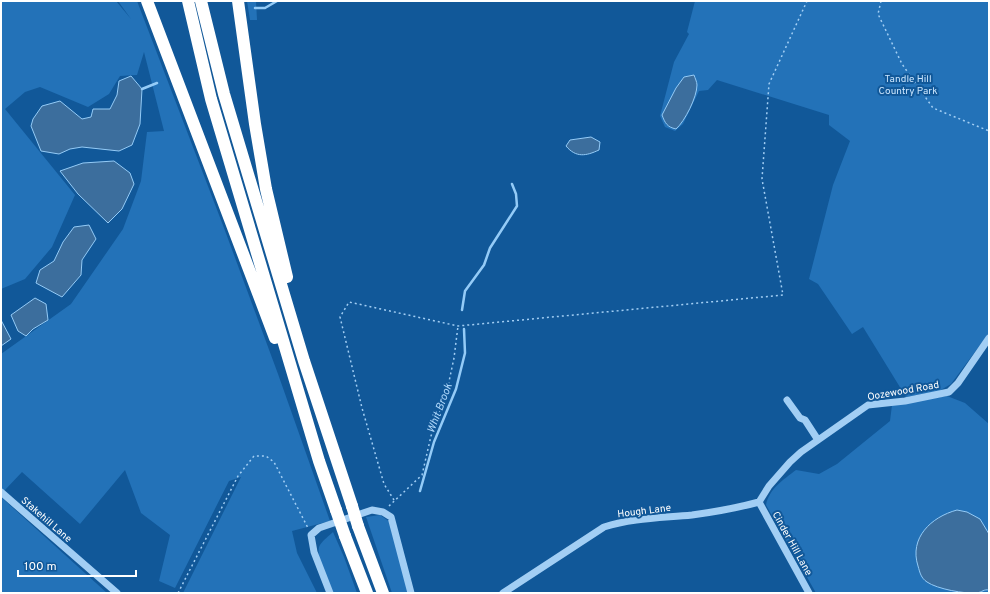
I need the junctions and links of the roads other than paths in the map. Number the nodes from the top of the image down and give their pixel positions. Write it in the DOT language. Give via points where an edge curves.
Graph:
graph roads {
  1 [pos="147,1"];
  2 [pos="188,1"];
  3 [pos="201,1"];
  4 [pos="238,1"];
  5 [pos="989,338"];
  6 [pos="787,400"];
  7 [pos="324,425"];
  8 [pos="818,440"];
  9 [pos="319,461"];
  10 [pos="1,492"];
  11 [pos="759,502"];
  12 [pos="117,593"];
  13 [pos="330,593"];
  14 [pos="367,593"];
  15 [pos="383,593"];
  16 [pos="411,593"];
  17 [pos="503,593"];
  18 [pos="809,593"];
  1 -- 9 [label="highway" via="248,265"];
  2 -- 9 [label="highway" via="211,99"];
  3 -- 7 [label="highway" via="224,94"];
  4 -- 7 [label="highway" via="266,189"];
  5 -- 8 [label="street, Oozewood Road" via="949,392 868,405"];
  6 -- 8 [label="street"];
  7 -- 15 [label="highway, bridge"];
  8 -- 11 [label="street, Oozewood Road" via="790,462"];
  9 -- 14 [label="highway, bridge"];
  10 -- 12 [label="street, Stakehill Lane"];
  11 -- 17 [label="street, Hough Lane" via="738,508 622,522 604,527"];
  11 -- 18 [label="street, Cinder Hill Lane"];
  13 -- 16 [label="street" via="314,552 311,536 319,528 372,510 384,512 392,517"];
}
